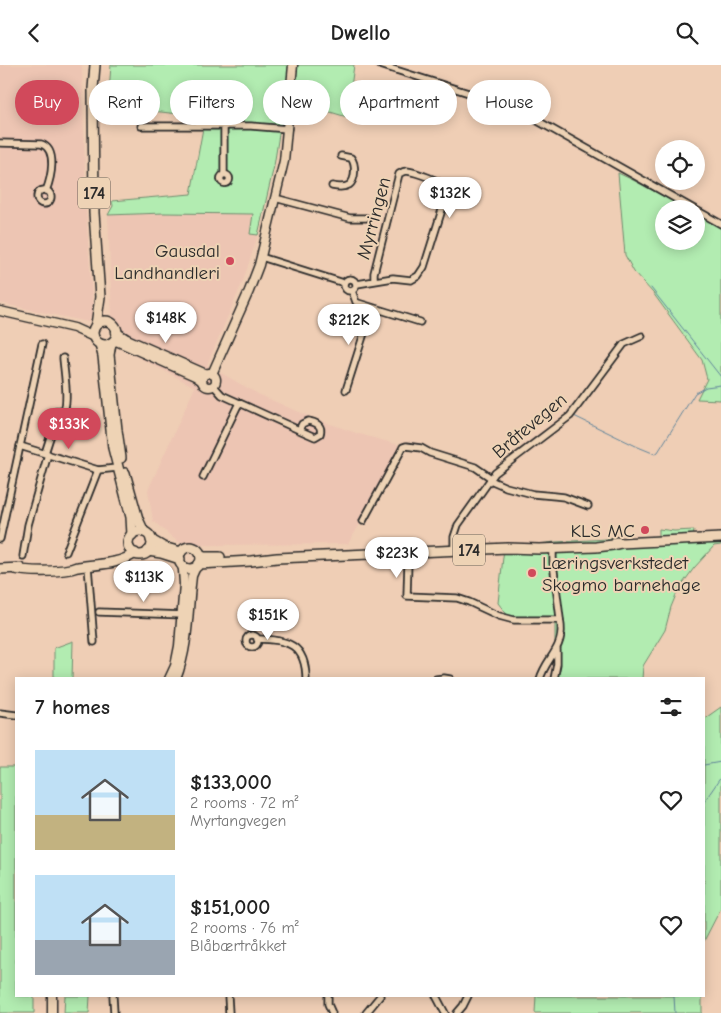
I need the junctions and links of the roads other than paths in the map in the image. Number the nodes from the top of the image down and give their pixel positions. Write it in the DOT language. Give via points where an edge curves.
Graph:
graph roads {
  1 [pos="90,65"];
  2 [pos="95,65"];
  3 [pos="293,65"];
  4 [pos="380,65"];
  5 [pos="91,80"];
  6 [pos="94,80"];
  7 [pos="93,125"];
  8 [pos="141,126"];
  9 [pos="224,126"];
  10 [pos="288,129"];
  11 [pos="0,143"];
  12 [pos="341,156"];
  13 [pos="224,174"];
  14 [pos="332,186"];
  15 [pos="46,191"];
  16 [pos="275,198"];
  17 [pos="679,200"];
  18 [pos="705,215"];
  19 [pos="366,219"];
  20 [pos="721,224"];
  21 [pos="261,257"];
  22 [pos="374,281"];
  23 [pos="344,283"];
  24 [pos="357,284"];
  25 [pos="352,291"];
  26 [pos="100,297"];
  27 [pos="372,308"];
  28 [pos="0,311"];
  29 [pos="109,322"];
  30 [pos="420,322"];
  31 [pos="96,326"];
  32 [pos="74,328"];
  33 [pos="642,336"];
  34 [pos="114,338"];
  35 [pos="97,340"];
  36 [pos="42,344"];
  37 [pos="63,358"];
  38 [pos="207,376"];
  39 [pos="214,385"];
  40 [pos="346,390"];
  41 [pos="239,403"];
  42 [pos="64,411"];
  43 [pos="55,422"];
  44 [pos="299,430"];
  45 [pos="20,446"];
  46 [pos="47,454"];
  47 [pos="118,468"];
  48 [pos="98,470"];
  49 [pos="203,477"];
  50 [pos="490,479"];
  51 [pos="588,506"];
  52 [pos="363,521"];
  53 [pos="144,532"];
  54 [pos="132,535"];
  55 [pos="721,538"];
  56 [pos="0,539"];
  57 [pos="152,540"];
  58 [pos="128,544"];
  59 [pos="553,547"];
  60 [pos="454,550"];
  61 [pos="148,551"];
  62 [pos="66,552"];
  63 [pos="135,553"];
  64 [pos="23,556"];
  65 [pos="181,559"];
  66 [pos="113,561"];
  67 [pos="199,562"];
  68 [pos="408,562"];
  69 [pos="88,566"];
  70 [pos="0,569"];
  71 [pos="99,612"];
  72 [pos="185,615"];
  73 [pos="560,620"];
  74 [pos="257,639"];
  75 [pos="94,642"];
  76 [pos="557,650"];
  77 [pos="171,677"];
  78 [pos="177,677"];
  79 [pos="306,677"];
  80 [pos="541,677"];
  81 [pos="554,677"];
  82 [pos="0,713"];
  83 [pos="15,715"];
  84 [pos="52,997"];
  85 [pos="114,997"];
  86 [pos="228,997"];
  87 [pos="328,997"];
  88 [pos="379,997"];
  89 [pos="437,997"];
  90 [pos="468,997"];
  91 [pos="52,1013"];
  92 [pos="114,1013"];
  93 [pos="229,1013"];
  94 [pos="332,1013"];
  95 [pos="366,1013"];
  96 [pos="445,1013"];
  97 [pos="457,1013"];
  1 -- 5 [label="main road, 174"];
  2 -- 6 [label="main road, 174"];
  3 -- 10 [label="street"];
  4 -- 17 [label="street" via="513,107"];
  7 -- 26 [label="main road, 174" via="94,213"];
  8 -- 9 [label="street"];
  9 -- 10 [label="street"];
  9 -- 13 [label="street"];
  10 -- 16 [label="street"];
  11 -- 15 [label="street" via="47,146 51,175"];
  12 -- 14 [label="street" via="354,161 352,181 347,186"];
  16 -- 19 [label="street" via="350,218"];
  16 -- 21 [label="street"];
  18 -- 20 [label="street"];
  21 -- 23 [label="street"];
  21 -- 38 [label="street" via="254,279"];
  22 -- 22 [label="street, Myrringen" via="411,280 418,276 424,267 446,197 446,187 441,182 409,171 399,174"];
  22 -- 24 [label="street, Myrringen"];
  23 -- 24 [label="street" via="351,278"];
  23 -- 25 [label="street" via="346,289"];
  24 -- 25 [label="street"];
  25 -- 27 [label="street" via="356,301"];
  26 -- 29 [label="main road, 174"];
  26 -- 31 [label="main road, 174"];
  27 -- 30 [label="street"];
  27 -- 40 [label="street"];
  28 -- 32 [label="street"];
  29 -- 31 [label="main road"];
  29 -- 34 [label="main road, 174" via="114,326"];
  31 -- 32 [label="street"];
  31 -- 35 [label="main road, 174" via="93,332"];
  32 -- 35 [label="street"];
  33 -- 50 [label="street, Bråtevegen" via="624,344 570,415"];
  34 -- 35 [label="main road" via="104,345"];
  34 -- 38 [label="street" via="195,377"];
  34 -- 53 [label="main road, 174" via="110,355 119,449"];
  35 -- 47 [label="main road, 174" via="103,356 112,448"];
  36 -- 45 [label="street"];
  37 -- 42 [label="street"];
  38 -- 39 [label="street" via="216,379"];
  38 -- 39 [label="street" via="206,386"];
  39 -- 41 [label="street" via="222,395"];
  41 -- 44 [label="street"];
  41 -- 49 [label="street"];
  42 -- 43 [label="street" via="55,412"];
  42 -- 43 [label="street" via="67,416 65,422"];
  43 -- 46 [label="street"];
  45 -- 46 [label="street"];
  45 -- 56 [label="street"];
  46 -- 48 [label="street"];
  46 -- 64 [label="street"];
  47 -- 48 [label="street"];
  47 -- 54 [label="main road, 174" via="131,517"];
  48 -- 62 [label="street"];
  50 -- 51 [label="street" via="506,487 564,497"];
  50 -- 52 [label="street" via="475,467 406,446 400,451"];
  50 -- 60 [label="street, Bråtevegen" via="458,525"];
  53 -- 54 [label="main road" via="137,531"];
  53 -- 57 [label="main road, 174"];
  54 -- 58 [label="main road"];
  55 -- 59 [label="main road, 174"];
  57 -- 61 [label="main road"];
  57 -- 65 [label="main road, 174"];
  58 -- 63 [label="main road"];
  58 -- 66 [label="main road"];
  59 -- 60 [label="main road, 174"];
  59 -- 73 [label="street"];
  60 -- 67 [label="main road, 174"];
  61 -- 63 [label="main road, 174" via="141,555"];
  61 -- 65 [label="main road, 174"];
  63 -- 66 [label="main road"];
  65 -- 67 [label="main road, 174" via="189,569"];
  65 -- 67 [label="main road, 174" via="184,549 191,548 197,550"];
  65 -- 72 [label="street"];
  66 -- 69 [label="main road"];
  67 -- 72 [label="street" via="192,576"];
  68 -- 73 [label="street" via="407,596 457,598 514,620"];
  69 -- 70 [label="main road"];
  69 -- 75 [label="street"];
  71 -- 72 [label="street"];
  72 -- 77 [label="street"];
  72 -- 78 [label="street" via="185,647"];
  73 -- 76 [label="street" via="562,637"];
  74 -- 79 [label="street" via="280,641 300,651"];
  76 -- 80 [label="street"];
  76 -- 81 [label="street"];
  82 -- 83 [label="street"];
  84 -- 91 [label="street"];
  85 -- 92 [label="street"];
  86 -- 93 [label="street"];
  87 -- 94 [label="street"];
  88 -- 95 [label="street"];
  89 -- 96 [label="street"];
  90 -- 97 [label="street"];
}
